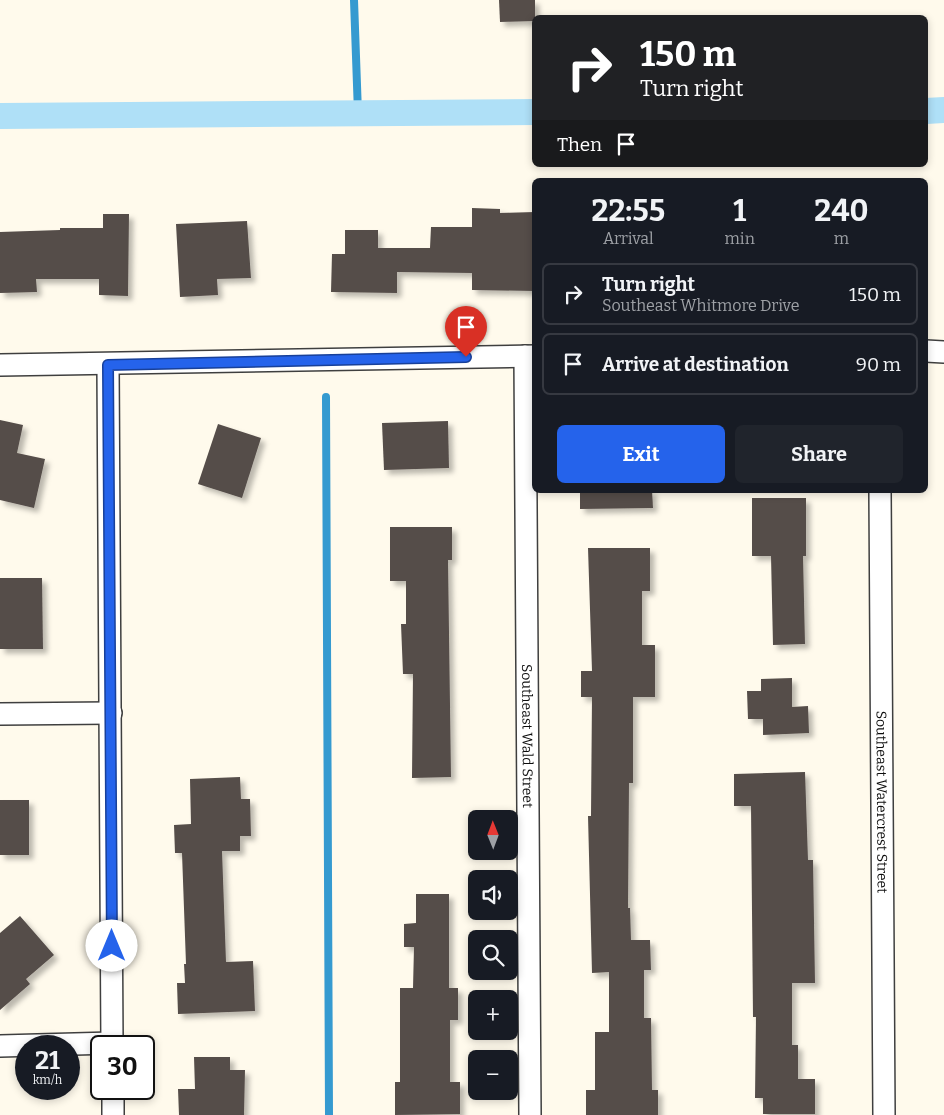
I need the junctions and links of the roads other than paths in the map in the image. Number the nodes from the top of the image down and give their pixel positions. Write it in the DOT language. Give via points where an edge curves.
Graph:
graph roads {
  1 [pos="928,351"];
  2 [pos="944,352"];
  3 [pos="530,356"];
  4 [pos="0,365"];
  5 [pos="108,365"];
  6 [pos="880,493"];
  7 [pos="111,713"];
  8 [pos="0,714"];
  9 [pos="112,1035"];
  10 [pos="90,1044"];
  11 [pos="0,1046"];
  12 [pos="113,1100"];
  13 [pos="113,1115"];
  14 [pos="530,1115"];
  15 [pos="884,1115"];
  1 -- 2 [label="street"];
  3 -- 5 [label="street"];
  3 -- 14 [label="street, Southeast Wald Street"];
  4 -- 5 [label="street"];
  5 -- 7 [label="street"];
  6 -- 15 [label="street, Southeast Watercrest Street"];
  7 -- 8 [label="street"];
  7 -- 9 [label="street"];
  10 -- 11 [label="street"];
  12 -- 13 [label="street"];
}
